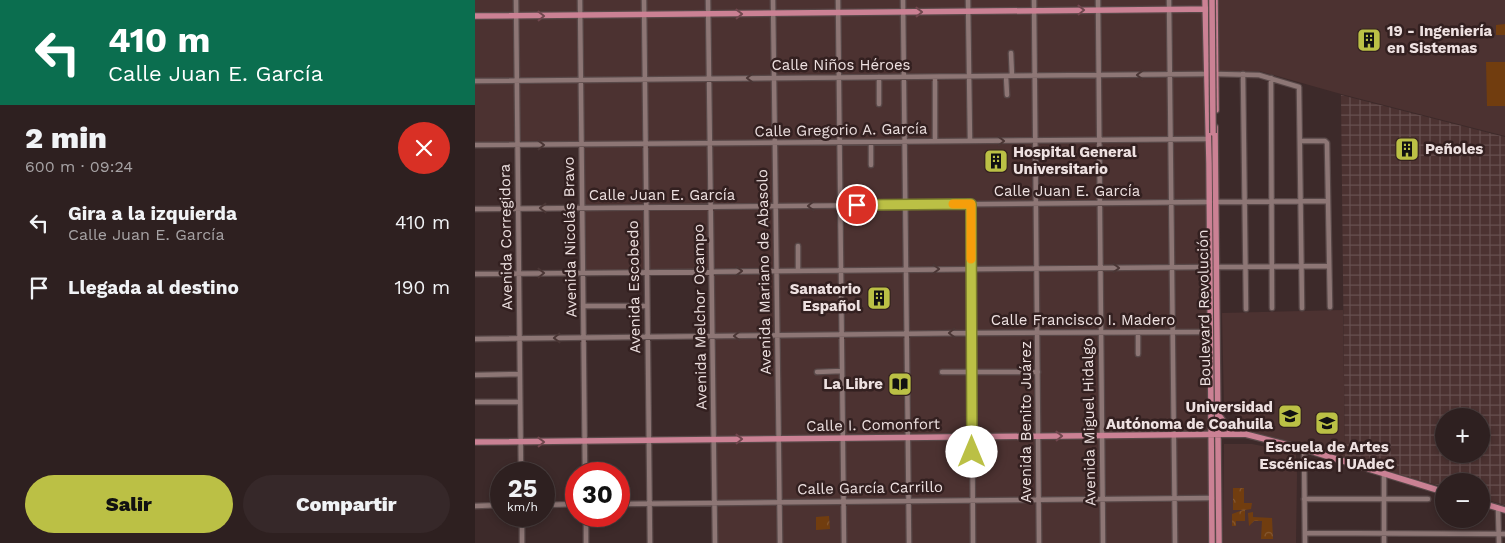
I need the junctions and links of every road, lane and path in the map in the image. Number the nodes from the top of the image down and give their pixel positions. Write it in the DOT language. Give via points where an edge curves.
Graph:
graph roads {
  1 [pos="516,0"];
  2 [pos="580,0"];
  3 [pos="644,0"];
  4 [pos="708,0"];
  5 [pos="773,0"];
  6 [pos="838,0"];
  7 [pos="903,0"];
  8 [pos="968,0"];
  9 [pos="1034,0"];
  10 [pos="1098,0"];
  11 [pos="1169,0"];
  12 [pos="1205,0"];
  13 [pos="1212,0"];
  14 [pos="1169,9"];
  15 [pos="1205,9"];
  16 [pos="1215,9"];
  17 [pos="1098,10"];
  18 [pos="1034,11"];
  19 [pos="903,12"];
  20 [pos="968,12"];
  21 [pos="773,13"];
  22 [pos="838,13"];
  23 [pos="709,14"];
  24 [pos="580,15"];
  25 [pos="644,15"];
  26 [pos="475,16"];
  27 [pos="516,16"];
  28 [pos="1011,54"];
  29 [pos="1207,74"];
  30 [pos="1216,74"];
  31 [pos="1243,74"];
  32 [pos="1098,75"];
  33 [pos="1170,75"];
  34 [pos="969,76"];
  35 [pos="1009,76"];
  36 [pos="1035,76"];
  37 [pos="879,77"];
  38 [pos="904,77"];
  39 [pos="935,77"];
  40 [pos="774,78"];
  41 [pos="839,78"];
  42 [pos="1271,78"];
  43 [pos="645,79"];
  44 [pos="709,79"];
  45 [pos="517,80"];
  46 [pos="581,80"];
  47 [pos="475,81"];
  48 [pos="1007,95"];
  49 [pos="879,104"];
  50 [pos="1171,139"];
  51 [pos="1207,139"];
  52 [pos="1035,140"];
  53 [pos="1099,140"];
  54 [pos="935,141"];
  55 [pos="970,141"];
  56 [pos="1300,141"];
  57 [pos="840,142"];
  58 [pos="871,142"];
  59 [pos="905,142"];
  60 [pos="710,143"];
  61 [pos="775,143"];
  62 [pos="581,144"];
  63 [pos="645,144"];
  64 [pos="475,145"];
  65 [pos="518,145"];
  66 [pos="1212,163"];
  67 [pos="871,166"];
  68 [pos="1301,201"];
  69 [pos="1328,201"];
  70 [pos="1172,202"];
  71 [pos="1213,202"];
  72 [pos="1245,202"];
  73 [pos="1272,202"];
  74 [pos="1036,203"];
  75 [pos="1099,203"];
  76 [pos="971,204"];
  77 [pos="840,205"];
  78 [pos="906,205"];
  79 [pos="776,206"];
  80 [pos="646,207"];
  81 [pos="711,207"];
  82 [pos="475,208"];
  83 [pos="518,208"];
  84 [pos="582,208"];
  85 [pos="798,246"];
  86 [pos="1246,266"];
  87 [pos="1272,266"];
  88 [pos="1302,266"];
  89 [pos="1329,266"];
  90 [pos="1173,267"];
  91 [pos="1213,267"];
  92 [pos="1037,268"];
  93 [pos="1100,268"];
  94 [pos="907,269"];
  95 [pos="971,269"];
  96 [pos="777,270"];
  97 [pos="798,270"];
  98 [pos="841,270"];
  99 [pos="712,271"];
  100 [pos="583,272"];
  101 [pos="647,272"];
  102 [pos="519,273"];
  103 [pos="475,274"];
  104 [pos="583,306"];
  105 [pos="647,306"];
  106 [pos="1330,307"];
  107 [pos="1272,308"];
  108 [pos="1302,308"];
  109 [pos="1246,309"];
  110 [pos="1038,332"];
  111 [pos="1101,332"];
  112 [pos="1139,332"];
  113 [pos="1173,332"];
  114 [pos="1211,332"];
  115 [pos="971,333"];
  116 [pos="842,334"];
  117 [pos="907,334"];
  118 [pos="777,335"];
  119 [pos="712,336"];
  120 [pos="648,337"];
  121 [pos="520,338"];
  122 [pos="584,338"];
  123 [pos="475,339"];
  124 [pos="1139,354"];
  125 [pos="842,371"];
  126 [pos="817,372"];
  127 [pos="941,372"];
  128 [pos="972,372"];
  129 [pos="1038,372"];
  130 [pos="520,374"];
  131 [pos="475,375"];
  132 [pos="475,402"];
  133 [pos="521,402"];
  134 [pos="1218,413"];
  135 [pos="1175,434"];
  136 [pos="1215,434"];
  137 [pos="1232,434"];
  138 [pos="1101,435"];
  139 [pos="1038,436"];
  140 [pos="908,437"];
  141 [pos="972,437"];
  142 [pos="843,438"];
  143 [pos="779,439"];
  144 [pos="649,440"];
  145 [pos="714,440"];
  146 [pos="585,441"];
  147 [pos="475,442"];
  148 [pos="521,442"];
  149 [pos="1304,449"];
  150 [pos="521,462"];
  151 [pos="585,462"];
  152 [pos="1384,474"];
  153 [pos="1435,489"];
  154 [pos="1102,498"];
  155 [pos="1175,498"];
  156 [pos="1212,498"];
  157 [pos="973,499"];
  158 [pos="1038,499"];
  159 [pos="1304,499"];
  160 [pos="1384,499"];
  161 [pos="844,500"];
  162 [pos="909,500"];
  163 [pos="1428,500"];
  164 [pos="779,501"];
  165 [pos="714,502"];
  166 [pos="649,503"];
  167 [pos="630,504"];
  168 [pos="490,505"];
  169 [pos="475,506"];
  170 [pos="1490,506"];
  171 [pos="1498,508"];
  172 [pos="1505,510"];
  173 [pos="522,527"];
  174 [pos="586,527"];
  175 [pos="1305,533"];
  176 [pos="1384,533"];
  177 [pos="1499,534"];
  178 [pos="1505,534"];
  179 [pos="522,543"];
  180 [pos="586,543"];
  181 [pos="650,543"];
  182 [pos="715,543"];
  183 [pos="780,543"];
  184 [pos="844,543"];
  185 [pos="909,543"];
  186 [pos="973,543"];
  187 [pos="1039,543"];
  188 [pos="1103,543"];
  189 [pos="1175,543"];
  190 [pos="1212,543"];
  191 [pos="1219,543"];
  192 [pos="1305,543"];
  193 [pos="1384,543"];
  194 [pos="1499,543"];
  1 -- 27 [label="street, Avenida Corregidora"];
  2 -- 24 [label="street, Avenida Nicolás Bravo"];
  3 -- 25 [label="street, Avenida Escobedo"];
  4 -- 23 [label="street, Avenida Melchor Ocampo"];
  5 -- 21 [label="street, Avenida Mariano de Abasolo"];
  6 -- 22 [label="street"];
  7 -- 19 [label="street"];
  8 -- 20 [label="street"];
  9 -- 18 [label="street, Avenida Benito Juárez"];
  10 -- 17 [label="street, Avenida Miguel Hidalgo"];
  11 -- 14 [label="street"];
  12 -- 15 [label="main road"];
  13 -- 16 [label="main road"];
  13 -- 66 [label="main road, bridge"];
  14 -- 15 [label="main road"];
  14 -- 17 [label="main road"];
  14 -- 33 [label="street"];
  15 -- 16 [label="main road"];
  15 -- 29 [label="main road"];
  16 -- 30 [label="main road"];
  18 -- 17 [label="main road, one-way"];
  17 -- 32 [label="street, Avenida Miguel Hidalgo"];
  18 -- 20 [label="main road"];
  18 -- 36 [label="street, Avenida Benito Juárez"];
  19 -- 20 [label="main road, one-way"];
  19 -- 22 [label="main road"];
  19 -- 38 [label="street"];
  20 -- 34 [label="street"];
  21 -- 22 [label="main road"];
  23 -- 21 [label="main road, one-way"];
  21 -- 40 [label="street, Avenida Mariano de Abasolo"];
  22 -- 41 [label="street"];
  23 -- 25 [label="main road"];
  23 -- 44 [label="street, Avenida Melchor Ocampo"];
  24 -- 25 [label="main road"];
  27 -- 24 [label="main road, one-way"];
  24 -- 46 [label="street, Avenida Nicolás Bravo"];
  25 -- 43 [label="street, Avenida Escobedo"];
  26 -- 27 [label="main road"];
  27 -- 45 [label="street, Avenida Corregidora"];
  28 -- 35 [label="street"];
  29 -- 33 [label="street, Calle Niños Héroes"];
  29 -- 51 [label="main road"];
  30 -- 31 [label="street"];
  30 -- 66 [label="main road"];
  31 -- 42 [label="street"];
  31 -- 72 [label="street"];
  33 -- 32 [label="street, Calle Niños Héroes, one-way"];
  32 -- 36 [label="street, Calle Niños Héroes"];
  32 -- 53 [label="street, Avenida Miguel Hidalgo"];
  33 -- 50 [label="street"];
  34 -- 35 [label="street, Calle Niños Héroes"];
  34 -- 39 [label="street, Calle Niños Héroes"];
  34 -- 55 [label="street"];
  35 -- 36 [label="street, Calle Niños Héroes"];
  35 -- 48 [label="street"];
  36 -- 52 [label="street, Avenida Benito Juárez"];
  37 -- 38 [label="street, Calle Niños Héroes"];
  37 -- 41 [label="street, Calle Niños Héroes"];
  37 -- 49 [label="street"];
  38 -- 39 [label="street, Calle Niños Héroes"];
  38 -- 59 [label="street"];
  39 -- 54 [label="street"];
  40 -- 41 [label="street, Calle Niños Héroes"];
  40 -- 44 [label="street, Calle Niños Héroes, one-way"];
  40 -- 61 [label="street, Avenida Mariano de Abasolo"];
  41 -- 57 [label="street"];
  42 -- 56 [label="street" via="1299,87"];
  42 -- 73 [label="street"];
  43 -- 44 [label="street, Calle Niños Héroes"];
  43 -- 46 [label="street, Calle Niños Héroes"];
  43 -- 63 [label="street, Avenida Escobedo"];
  44 -- 60 [label="street, Avenida Melchor Ocampo"];
  45 -- 46 [label="street, Calle Niños Héroes"];
  45 -- 47 [label="street, Calle Niños Héroes"];
  45 -- 65 [label="street, Avenida Corregidora"];
  46 -- 62 [label="street, Avenida Nicolás Bravo"];
  50 -- 51 [label="street, Calle Gregorio A. García"];
  50 -- 53 [label="street, Calle Gregorio A. García"];
  50 -- 70 [label="street"];
  51 -- 66 [label="main road"];
  52 -- 53 [label="street, Calle Gregorio A. García"];
  55 -- 52 [label="street, Calle Gregorio A. García, one-way"];
  52 -- 74 [label="street, Avenida Benito Juárez"];
  53 -- 75 [label="street, Avenida Miguel Hidalgo"];
  54 -- 55 [label="street, Calle Gregorio A. García"];
  54 -- 59 [label="street, Calle Gregorio A. García"];
  56 -- 68 [label="street"];
  56 -- 69 [label="street" via="1327,142"];
  57 -- 58 [label="street, Calle Gregorio A. García"];
  57 -- 61 [label="street, Calle Gregorio A. García"];
  57 -- 77 [label="street"];
  58 -- 59 [label="street, Calle Gregorio A. García"];
  58 -- 67 [label="street"];
  59 -- 78 [label="street"];
  60 -- 61 [label="street, Calle Gregorio A. García"];
  60 -- 63 [label="street, Calle Gregorio A. García"];
  60 -- 81 [label="street, Avenida Melchor Ocampo"];
  61 -- 79 [label="street, Avenida Mariano de Abasolo"];
  62 -- 63 [label="street, Calle Gregorio A. García"];
  65 -- 62 [label="street, Calle Gregorio A. García, one-way"];
  62 -- 84 [label="street, Avenida Nicolás Bravo"];
  63 -- 80 [label="street, Avenida Escobedo"];
  64 -- 65 [label="street, Calle Gregorio A. García"];
  65 -- 83 [label="street, Avenida Corregidora"];
  66 -- 71 [label="main road"];
  68 -- 69 [label="street, Calle Juan E. García"];
  68 -- 73 [label="street, Calle Juan E. García"];
  68 -- 88 [label="street"];
  69 -- 89 [label="street"];
  70 -- 71 [label="street, Calle Juan E. García"];
  70 -- 75 [label="street, Calle Juan E. García"];
  70 -- 90 [label="street"];
  71 -- 72 [label="street, Calle Juan E. García"];
  71 -- 91 [label="main road"];
  72 -- 73 [label="street, Calle Juan E. García"];
  72 -- 86 [label="street"];
  73 -- 87 [label="street"];
  74 -- 75 [label="street, Calle Juan E. García"];
  74 -- 76 [label="street, Calle Juan E. García"];
  74 -- 92 [label="street, Avenida Benito Juárez"];
  75 -- 93 [label="street, Avenida Miguel Hidalgo"];
  76 -- 78 [label="street, Calle Juan E. García"];
  76 -- 95 [label="street"];
  77 -- 78 [label="street, Calle Juan E. García"];
  77 -- 79 [label="street, Calle Juan E. García, one-way"];
  77 -- 98 [label="street"];
  78 -- 94 [label="street"];
  79 -- 81 [label="street, Calle Juan E. García"];
  79 -- 96 [label="street, Avenida Mariano de Abasolo"];
  80 -- 81 [label="street, Calle Juan E. García"];
  80 -- 84 [label="street, Calle Juan E. García"];
  80 -- 101 [label="street, Avenida Escobedo"];
  81 -- 99 [label="street, Avenida Melchor Ocampo"];
  82 -- 83 [label="street, Calle Juan E. García"];
  84 -- 83 [label="street, Calle Juan E. García, one-way"];
  83 -- 102 [label="street, Avenida Corregidora"];
  84 -- 100 [label="street, Avenida Nicolás Bravo"];
  85 -- 97 [label="street"];
  86 -- 87 [label="street"];
  86 -- 91 [label="street"];
  86 -- 109 [label="street"];
  87 -- 88 [label="street"];
  87 -- 107 [label="street"];
  88 -- 89 [label="street"];
  88 -- 108 [label="street"];
  89 -- 106 [label="street"];
  90 -- 91 [label="street"];
  93 -- 90 [label="street, one-way"];
  90 -- 113 [label="street"];
  91 -- 114 [label="main road"];
  91 -- 134 [label="main road, Boulevard Revolución"];
  92 -- 93 [label="street"];
  92 -- 95 [label="street"];
  92 -- 110 [label="street, Avenida Benito Juárez"];
  93 -- 111 [label="street, Avenida Miguel Hidalgo"];
  94 -- 95 [label="street, one-way"];
  94 -- 98 [label="street"];
  94 -- 117 [label="street"];
  95 -- 115 [label="street"];
  96 -- 97 [label="street"];
  99 -- 96 [label="street, one-way"];
  96 -- 118 [label="street, Avenida Mariano de Abasolo"];
  97 -- 98 [label="street"];
  98 -- 116 [label="street"];
  99 -- 101 [label="street"];
  99 -- 119 [label="street, Avenida Melchor Ocampo"];
  100 -- 101 [label="street"];
  102 -- 100 [label="street, one-way"];
  100 -- 104 [label="street, Avenida Nicolás Bravo"];
  101 -- 105 [label="street, Avenida Escobedo"];
  102 -- 103 [label="street"];
  102 -- 121 [label="street, Avenida Corregidora"];
  104 -- 105 [label="street"];
  104 -- 122 [label="street, Avenida Nicolás Bravo"];
  105 -- 120 [label="street, Avenida Escobedo"];
  110 -- 111 [label="street, Calle Francisco I. Madero"];
  110 -- 115 [label="street, Calle Francisco I. Madero"];
  110 -- 129 [label="street, Avenida Benito Juárez"];
  111 -- 112 [label="street, Calle Francisco I. Madero"];
  111 -- 138 [label="street, Avenida Miguel Hidalgo"];
  112 -- 113 [label="street, Calle Francisco I. Madero"];
  112 -- 124 [label="street"];
  113 -- 114 [label="street, Calle Francisco I. Madero"];
  113 -- 135 [label="street"];
  114 -- 136 [label="main road"];
  115 -- 117 [label="street, Calle Francisco I. Madero, one-way"];
  115 -- 128 [label="street"];
  116 -- 117 [label="street, Calle Francisco I. Madero"];
  116 -- 118 [label="street, Calle Francisco I. Madero"];
  116 -- 125 [label="street"];
  117 -- 140 [label="street"];
  118 -- 119 [label="street, Calle Francisco I. Madero, one-way"];
  118 -- 143 [label="street, Avenida Mariano de Abasolo"];
  119 -- 120 [label="street, Calle Francisco I. Madero"];
  119 -- 145 [label="street, Avenida Melchor Ocampo"];
  120 -- 122 [label="street, Calle Francisco I. Madero"];
  120 -- 144 [label="street, Avenida Escobedo"];
  122 -- 121 [label="street, Calle Francisco I. Madero, one-way"];
  121 -- 123 [label="street, Calle Francisco I. Madero"];
  121 -- 130 [label="street, Avenida Corregidora"];
  122 -- 146 [label="street, Avenida Nicolás Bravo"];
  125 -- 126 [label="street"];
  125 -- 142 [label="street"];
  127 -- 128 [label="street"];
  128 -- 129 [label="street"];
  128 -- 141 [label="street"];
  129 -- 139 [label="street, Avenida Benito Juárez"];
  130 -- 131 [label="street"];
  130 -- 133 [label="street, Avenida Corregidora"];
  132 -- 133 [label="street"];
  133 -- 148 [label="street, Avenida Corregidora"];
  134 -- 136 [label="main road, Boulevard Revolución"];
  134 -- 137 [label="main road"];
  135 -- 136 [label="main road, Calle I. Comonfort"];
  135 -- 138 [label="main road, Calle I. Comonfort"];
  135 -- 155 [label="street"];
  136 -- 137 [label="main road, Calle I. Comonfort"];
  136 -- 156 [label="main road"];
  136 -- 191 [label="main road, Boulevard Revolución"];
  137 -- 149 [label="main road, Calle I. Comonfort"];
  139 -- 138 [label="main road, Calle I. Comonfort, one-way"];
  138 -- 154 [label="street, Avenida Miguel Hidalgo"];
  139 -- 141 [label="main road, Calle I. Comonfort"];
  139 -- 158 [label="street, Avenida Benito Juárez"];
  140 -- 141 [label="main road, Calle I. Comonfort"];
  140 -- 142 [label="main road, Calle I. Comonfort"];
  140 -- 162 [label="street"];
  141 -- 157 [label="street"];
  142 -- 143 [label="main road, Calle I. Comonfort"];
  142 -- 161 [label="street"];
  145 -- 143 [label="main road, Calle I. Comonfort, one-way"];
  143 -- 164 [label="street, Avenida Mariano de Abasolo"];
  144 -- 145 [label="main road, Calle I. Comonfort"];
  144 -- 146 [label="main road, Calle I. Comonfort"];
  144 -- 166 [label="street, Avenida Escobedo"];
  145 -- 165 [label="street, Avenida Melchor Ocampo"];
  148 -- 146 [label="main road, Calle I. Comonfort, one-way"];
  146 -- 151 [label="street, Avenida Nicolás Bravo"];
  147 -- 148 [label="main road, Calle I. Comonfort"];
  148 -- 150 [label="street, Avenida Corregidora"];
  149 -- 152 [label="main road, Calle I. Comonfort"];
  149 -- 159 [label="street"];
  152 -- 153 [label="main road, Calle I. Comonfort"];
  152 -- 160 [label="street"];
  154 -- 155 [label="street, Calle García Carrillo"];
  154 -- 158 [label="street, Calle García Carrillo"];
  154 -- 188 [label="street, Avenida Miguel Hidalgo"];
  155 -- 156 [label="street, Calle García Carrillo"];
  155 -- 189 [label="street"];
  156 -- 190 [label="main road"];
  157 -- 158 [label="street, Calle García Carrillo"];
  157 -- 162 [label="street, Calle García Carrillo"];
  157 -- 186 [label="street"];
  158 -- 187 [label="street, Avenida Benito Juárez"];
  159 -- 160 [label="street"];
  159 -- 175 [label="street"];
  160 -- 163 [label="street"];
  160 -- 176 [label="street"];
  161 -- 162 [label="street, Calle García Carrillo"];
  161 -- 164 [label="street, Calle García Carrillo"];
  161 -- 184 [label="street"];
  162 -- 185 [label="street"];
  164 -- 165 [label="street, Calle García Carrillo"];
  164 -- 183 [label="street, Avenida Mariano de Abasolo"];
  165 -- 166 [label="street, Calle García Carrillo"];
  165 -- 182 [label="street, Avenida Melchor Ocampo"];
  166 -- 167 [label="street, Calle García Carrillo"];
  166 -- 181 [label="street, Avenida Escobedo"];
  168 -- 169 [label="street"];
  170 -- 171 [label="main road"];
  171 -- 172 [label="main road"];
  171 -- 177 [label="street"];
  173 -- 179 [label="street"];
  174 -- 180 [label="street"];
  175 -- 176 [label="street"];
  175 -- 192 [label="street"];
  176 -- 177 [label="street"];
  176 -- 193 [label="street"];
  177 -- 178 [label="street"];
  177 -- 194 [label="street"];
}
